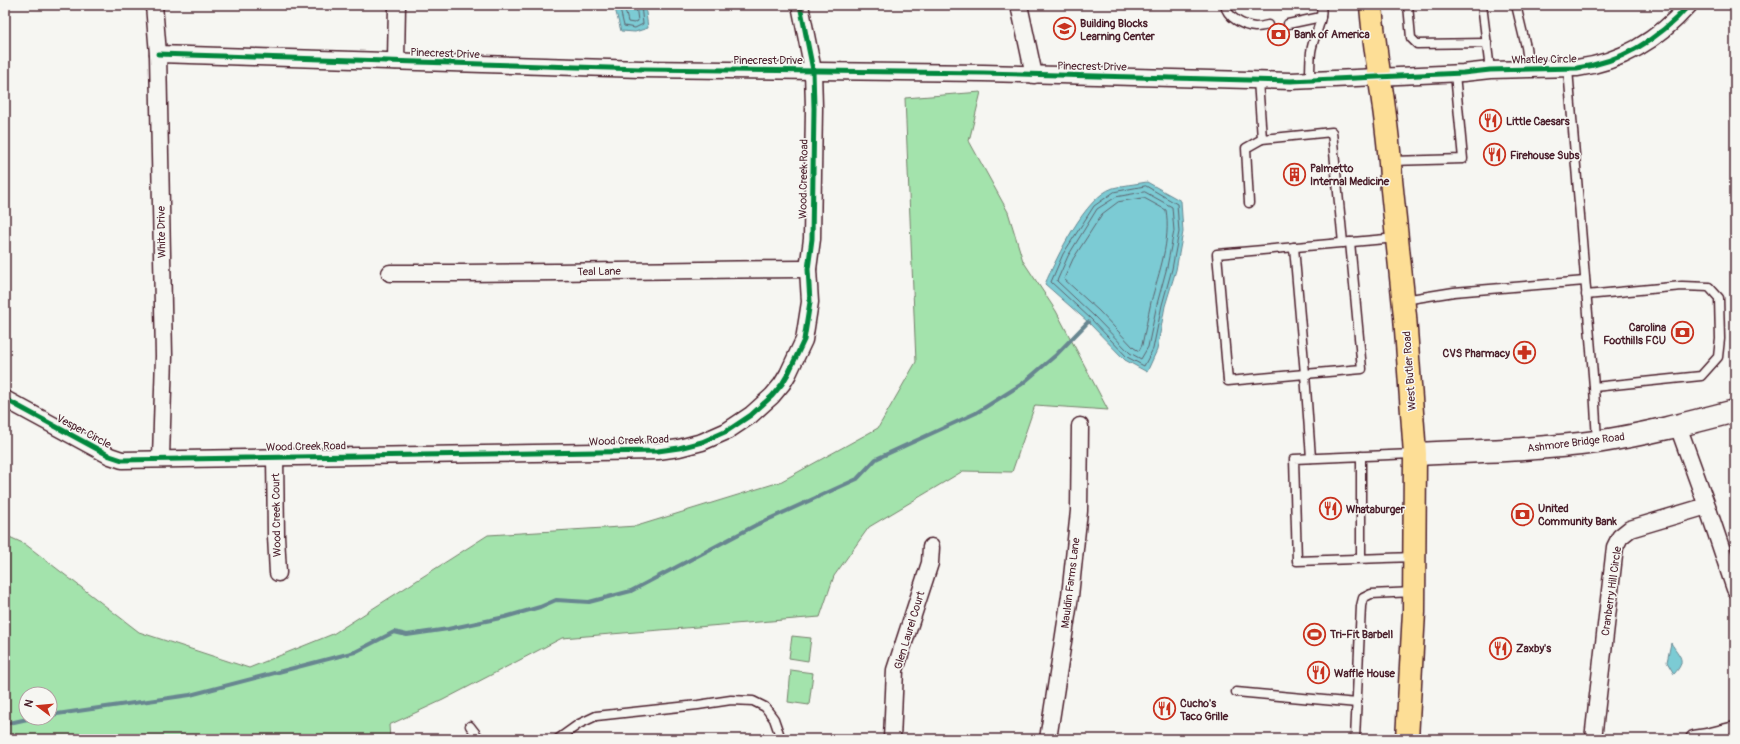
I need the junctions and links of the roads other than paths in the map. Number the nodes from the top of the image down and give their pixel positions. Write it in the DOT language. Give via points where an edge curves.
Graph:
graph roads {
  1 [pos="154,5"];
  2 [pos="397,5"];
  3 [pos="800,5"];
  4 [pos="1019,5"];
  5 [pos="1225,5"];
  6 [pos="1322,5"];
  7 [pos="1371,5"];
  8 [pos="1408,5"];
  9 [pos="1482,5"];
  10 [pos="1516,5"];
  11 [pos="1690,5"];
  12 [pos="1321,17"];
  13 [pos="1288,24"];
  14 [pos="1268,25"];
  15 [pos="1487,43"];
  16 [pos="158,54"];
  17 [pos="396,61"];
  18 [pos="1529,69"];
  19 [pos="1568,69"];
  20 [pos="813,70"];
  21 [pos="1490,70"];
  22 [pos="1455,74"];
  23 [pos="1034,75"];
  24 [pos="1379,78"];
  25 [pos="1258,80"];
  26 [pos="1310,80"];
  27 [pos="1262,139"];
  28 [pos="1390,161"];
  29 [pos="1249,203"];
  30 [pos="1397,238"];
  31 [pos="1347,242"];
  32 [pos="1294,247"];
  33 [pos="808,269"];
  34 [pos="390,273"];
  35 [pos="1585,281"];
  36 [pos="1586,296"];
  37 [pos="1403,300"];
  38 [pos="1304,374"];
  39 [pos="1594,387"];
  40 [pos="5,399"];
  41 [pos="1735,411"];
  42 [pos="1080,426"];
  43 [pos="1678,426"];
  44 [pos="1597,442"];
  45 [pos="1415,454"];
  46 [pos="1361,456"];
  47 [pos="275,457"];
  48 [pos="161,458"];
  49 [pos="1311,458"];
  50 [pos="1707,506"];
  51 [pos="931,547"];
  52 [pos="1415,556"];
  53 [pos="1361,558"];
  54 [pos="278,573"];
  55 [pos="1735,589"];
  56 [pos="1415,592"];
  57 [pos="1236,692"];
  58 [pos="1357,702"];
  59 [pos="470,726"];
  60 [pos="1735,730"];
  61 [pos="480,739"];
  62 [pos="558,739"];
  63 [pos="781,739"];
  64 [pos="892,739"];
  65 [pos="1048,739"];
  66 [pos="1355,739"];
  67 [pos="1406,739"];
  68 [pos="1597,739"];
  69 [pos="1694,739"];
  1 -- 16 [label="street, White Drive"];
  2 -- 17 [label="street"];
  3 -- 20 [label="street, Wood Creek Road"];
  4 -- 23 [label="street"];
  5 -- 14 [label="lane" via="1238,22 1254,27"];
  6 -- 12 [label="lane"];
  7 -- 24 [label="main road, West Butler Road"];
  8 -- 15 [label="lane" via="1412,38 1416,44"];
  9 -- 15 [label="lane"];
  10 -- 18 [label="lane"];
  11 -- 19 [label="street, Whatley Circle" via="1654,38 1625,56 1590,67"];
  12 -- 13 [label="lane"];
  12 -- 26 [label="lane" via="1311,51"];
  15 -- 21 [label="lane"];
  16 -- 17 [label="street, Pinecrest Drive"];
  16 -- 48 [label="street, White Drive" via="164,356"];
  17 -- 20 [label="street, Pinecrest Drive" via="641,69"];
  18 -- 19 [label="street, Whatley Circle"];
  18 -- 21 [label="street, Whatley Circle"];
  19 -- 35 [label="lane"];
  20 -- 23 [label="street, Pinecrest Drive"];
  20 -- 33 [label="street, Wood Creek Road" via="812,231"];
  21 -- 22 [label="street, Whatley Circle"];
  22 -- 24 [label="street, Whatley Circle"];
  22 -- 28 [label="lane" via="1463,159"];
  23 -- 25 [label="street, Pinecrest Drive"];
  24 -- 26 [label="street, Pinecrest Drive"];
  24 -- 28 [label="main road, West Butler Road"];
  25 -- 26 [label="street, Pinecrest Drive"];
  25 -- 27 [label="lane"];
  27 -- 29 [label="lane" via="1246,148"];
  27 -- 31 [label="lane" via="1332,132"];
  28 -- 30 [label="main road, West Butler Road"];
  30 -- 31 [label="lane"];
  30 -- 37 [label="main road, West Butler Road"];
  31 -- 32 [label="lane"];
  31 -- 38 [label="lane" via="1362,369"];
  32 -- 38 [label="lane"];
  32 -- 38 [label="lane" via="1217,254 1218,270 1228,381"];
  33 -- 34 [label="street, Teal Lane"];
  33 -- 47 [label="street, Wood Creek Road" via="810,302 807,328 800,352 788,374 772,396 751,415 727,431 702,442 658,451"];
  35 -- 36 [label="lane"];
  35 -- 37 [label="lane" via="1454,292"];
  36 -- 39 [label="lane"];
  36 -- 39 [label="lane" via="1682,286 1709,287 1719,298 1718,357 1701,376"];
  37 -- 45 [label="main road, West Butler Road"];
  38 -- 49 [label="lane"];
  39 -- 44 [label="lane"];
  40 -- 48 [label="street, Vesper Circle" via="110,456 122,460"];
  41 -- 43 [label="main road, Ashmore Bridge Road"];
  42 -- 65 [label="street, Mauldin Farms Lane" via="1079,511 1070,596"];
  43 -- 44 [label="main road, Ashmore Bridge Road"];
  43 -- 50 [label="street"];
  44 -- 45 [label="main road, Ashmore Bridge Road" via="1552,447"];
  45 -- 46 [label="lane"];
  45 -- 52 [label="main road, West Butler Road"];
  46 -- 49 [label="lane"];
  46 -- 53 [label="lane"];
  47 -- 48 [label="street, Wood Creek Road"];
  47 -- 54 [label="street, Wood Creek Court"];
  49 -- 53 [label="lane" via="1294,459 1297,561"];
  50 -- 55 [label="street"];
  50 -- 68 [label="street, Cranberry Hill Circle" via="1630,529 1620,537 1615,547"];
  51 -- 64 [label="street, Glen Laurel Court" via="930,563 895,670"];
  52 -- 53 [label="lane"];
  52 -- 56 [label="main road, West Butler Road"];
  56 -- 58 [label="lane" via="1371,594 1363,598"];
  56 -- 67 [label="main road, West Butler Road"];
  57 -- 58 [label="lane"];
  58 -- 66 [label="lane"];
  59 -- 61 [label="lane"];
  60 -- 69 [label="street"];
  62 -- 63 [label="lane" via="596,716 698,706 731,700 753,701 765,707 774,719"];
}
